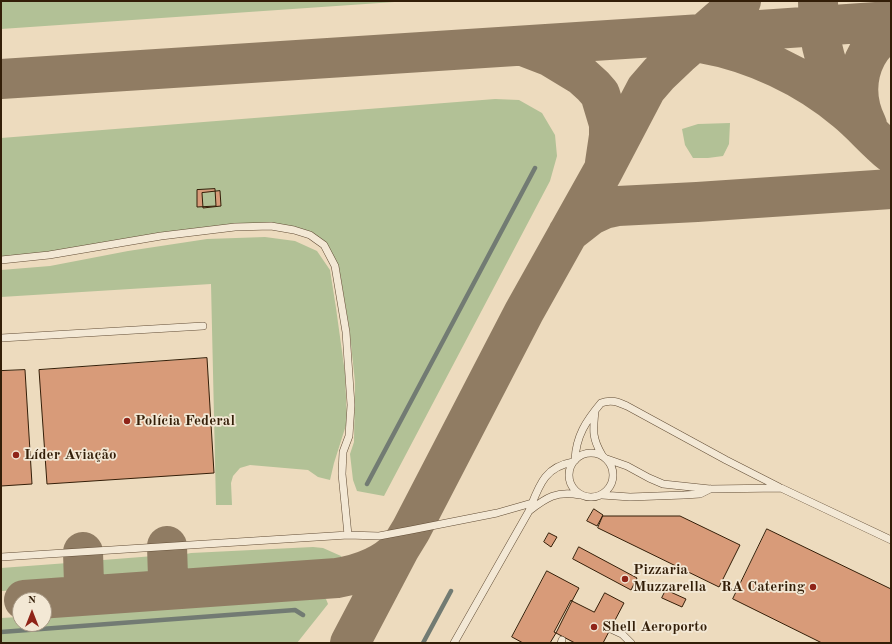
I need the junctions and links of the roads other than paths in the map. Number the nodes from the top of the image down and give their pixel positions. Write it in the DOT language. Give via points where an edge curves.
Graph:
graph roads {
  1 [pos="1,260"];
  2 [pos="203,326"];
  3 [pos="1,338"];
  4 [pos="596,409"];
  5 [pos="604,457"];
  6 [pos="574,461"];
  7 [pos="781,488"];
  8 [pos="710,489"];
  9 [pos="602,495"];
  10 [pos="581,496"];
  11 [pos="532,503"];
  12 [pos="529,511"];
  13 [pos="348,535"];
  14 [pos="891,540"];
  15 [pos="1,557"];
  16 [pos="609,628"];
  17 [pos="454,643"];
  18 [pos="631,643"];
  1 -- 13 [label="lane" via="235,227 271,226 294,230 310,235 324,245 334,266 346,332 351,405 349,436 343,452 342,474"];
  2 -- 3 [label="lane"];
  4 -- 5 [label="lane" via="595,444"];
  4 -- 6 [label="lane" via="578,438"];
  4 -- 7 [label="lane" via="605,401 616,402"];
  5 -- 6 [label="lane" via="593,453 583,454"];
  5 -- 8 [label="lane" via="663,484"];
  5 -- 9 [label="lane" via="612,466 614,474 609,490"];
  6 -- 10 [label="lane" via="569,474 570,481"];
  6 -- 11 [label="lane" via="562,464 544,477"];
  7 -- 8 [label="lane"];
  7 -- 14 [label="lane"];
  8 -- 9 [label="lane" via="700,494 684,495"];
  9 -- 10 [label="lane" via="595,498"];
  10 -- 12 [label="lane" via="565,493 553,495"];
  11 -- 12 [label="lane"];
  11 -- 13 [label="lane" via="497,513 379,536"];
  12 -- 17 [label="lane"];
  13 -- 15 [label="lane"];
  16 -- 18 [label="lane" via="622,634"];
}
